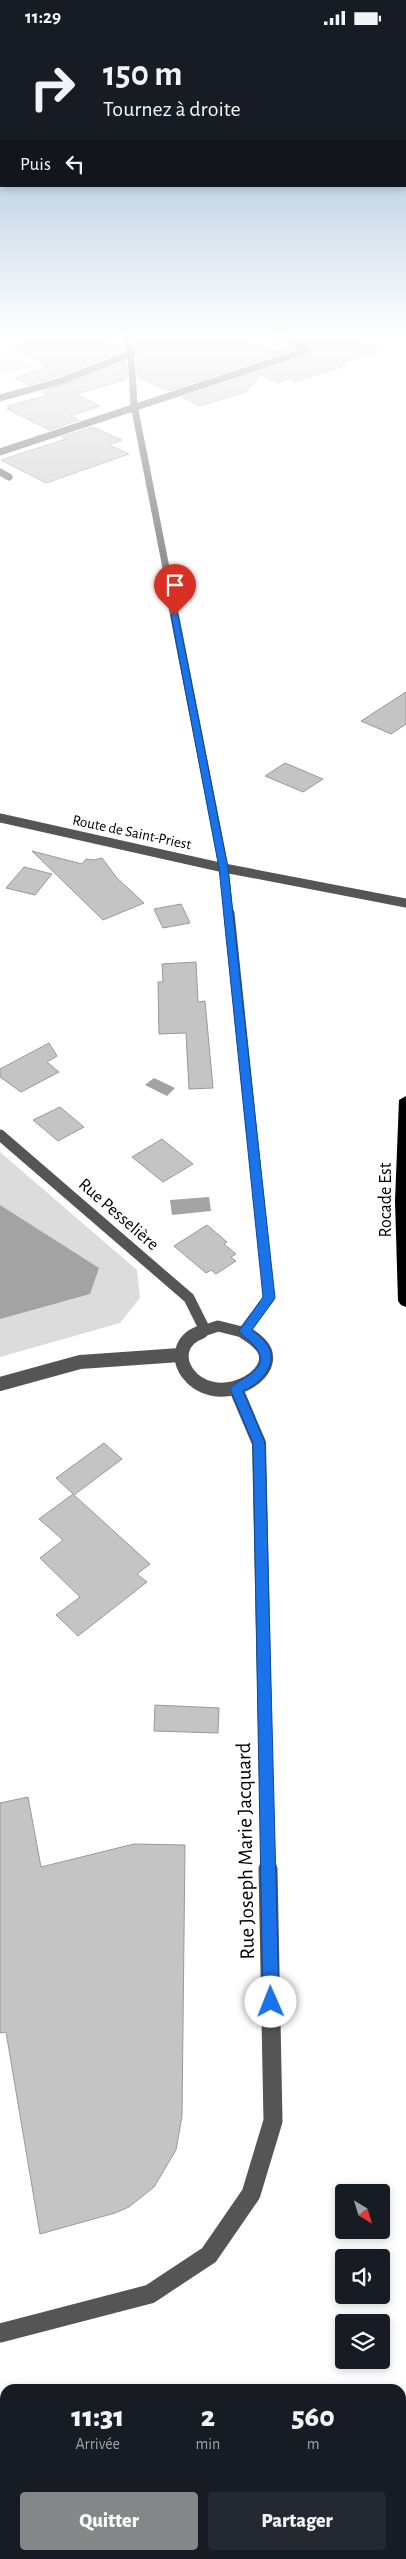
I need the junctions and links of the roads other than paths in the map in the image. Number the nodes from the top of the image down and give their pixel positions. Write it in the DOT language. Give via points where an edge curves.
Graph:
graph roads {
  1 [pos="143,451"];
  2 [pos="0,472"];
  3 [pos="9,477"];
  4 [pos="0,817"];
  5 [pos="224,868"];
  6 [pos="406,903"];
  7 [pos="406,1100"];
  8 [pos="0,1135"];
  9 [pos="406,1301"];
  10 [pos="204,1328"];
  11 [pos="245,1331"];
  12 [pos="180,1355"];
  13 [pos="0,1384"];
  14 [pos="236,1389"];
  15 [pos="0,2333"];
  1 -- 5 [label="street"];
  2 -- 3 [label="street"];
  4 -- 5 [label="street, Route de Saint-Priest"];
  5 -- 6 [label="street, Route de Saint-Priest"];
  5 -- 11 [label="street" via="269,1298"];
  7 -- 9 [label="highway, Rocade Est" via="402,1201"];
  8 -- 10 [label="street, Rue Pesselière" via="189,1298"];
  10 -- 11 [label="street" via="232,1326"];
  10 -- 12 [label="street" via="187,1339"];
  11 -- 14 [label="street" via="262,1346 264,1367 248,1384"];
  12 -- 13 [label="street" via="80,1362"];
  12 -- 14 [label="street" via="181,1366 196,1384 222,1391"];
  14 -- 15 [label="street, Rue Joseph Marie Jacquard" via="259,1443 273,2121 250,2194 209,2255 150,2294"];
}
